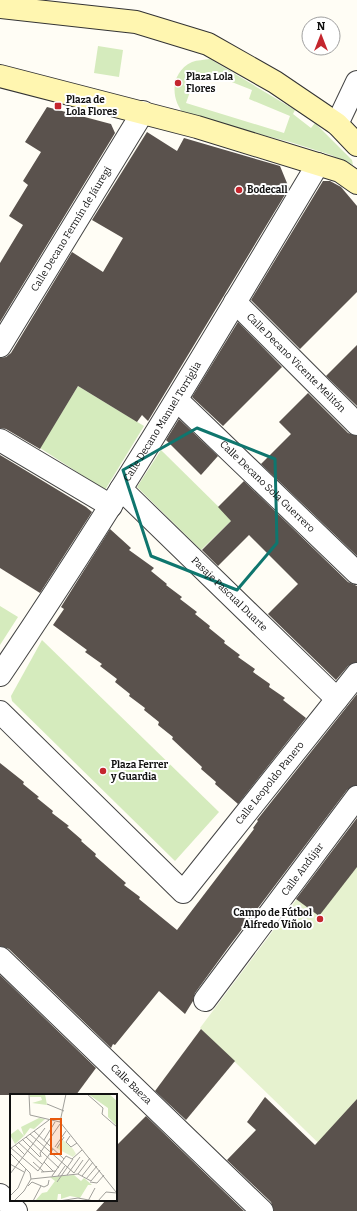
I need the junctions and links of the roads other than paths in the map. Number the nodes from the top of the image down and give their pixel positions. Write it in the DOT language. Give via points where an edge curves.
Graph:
graph roads {
  1 [pos="0,7"];
  2 [pos="0,76"];
  3 [pos="357,82"];
  4 [pos="143,112"];
  5 [pos="337,124"];
  6 [pos="357,145"];
  7 [pos="318,164"];
  8 [pos="357,183"];
  9 [pos="235,302"];
  10 [pos="0,346"];
  11 [pos="177,400"];
  12 [pos="357,424"];
  13 [pos="0,440"];
  14 [pos="116,498"];
  15 [pos="357,573"];
  16 [pos="357,674"];
  17 [pos="0,675"];
  18 [pos="337,699"];
  19 [pos="0,712"];
  20 [pos="357,797"];
  21 [pos="0,958"];
  22 [pos="205,1000"];
  23 [pos="0,1195"];
  24 [pos="16,1211"];
  25 [pos="262,1211"];
  1 -- 5 [label="street" via="136,22 208,44 275,82"];
  2 -- 4 [label="street"];
  3 -- 5 [label="street"];
  4 -- 7 [label="street"];
  4 -- 10 [label="street, Calle Decano Fermín de Jáuregi"];
  5 -- 6 [label="street"];
  7 -- 8 [label="street" via="340,171"];
  7 -- 9 [label="street, Calle Decano Manuel Torriglia"];
  9 -- 11 [label="street, Calle Decano Manuel Torriglia"];
  9 -- 12 [label="street, Calle Decano Vicente Melitón"];
  11 -- 14 [label="street, Calle Decano Manuel Torriglia"];
  11 -- 15 [label="street, Calle Decano Sola Guerrero"];
  13 -- 14 [label="street, Pasaje Pascual Duarte"];
  14 -- 17 [label="street, Calle Decano Manuel Torriglia"];
  14 -- 18 [label="street, Pasaje Pascual Duarte"];
  16 -- 18 [label="street, Calle Leopoldo Panero"];
  18 -- 19 [label="street, Calle Leopoldo Panero" via="183,892"];
  20 -- 22 [label="street, Calle Andújar"];
  21 -- 25 [label="street, Calle Baeza"];
  23 -- 24 [label="street"];
}
